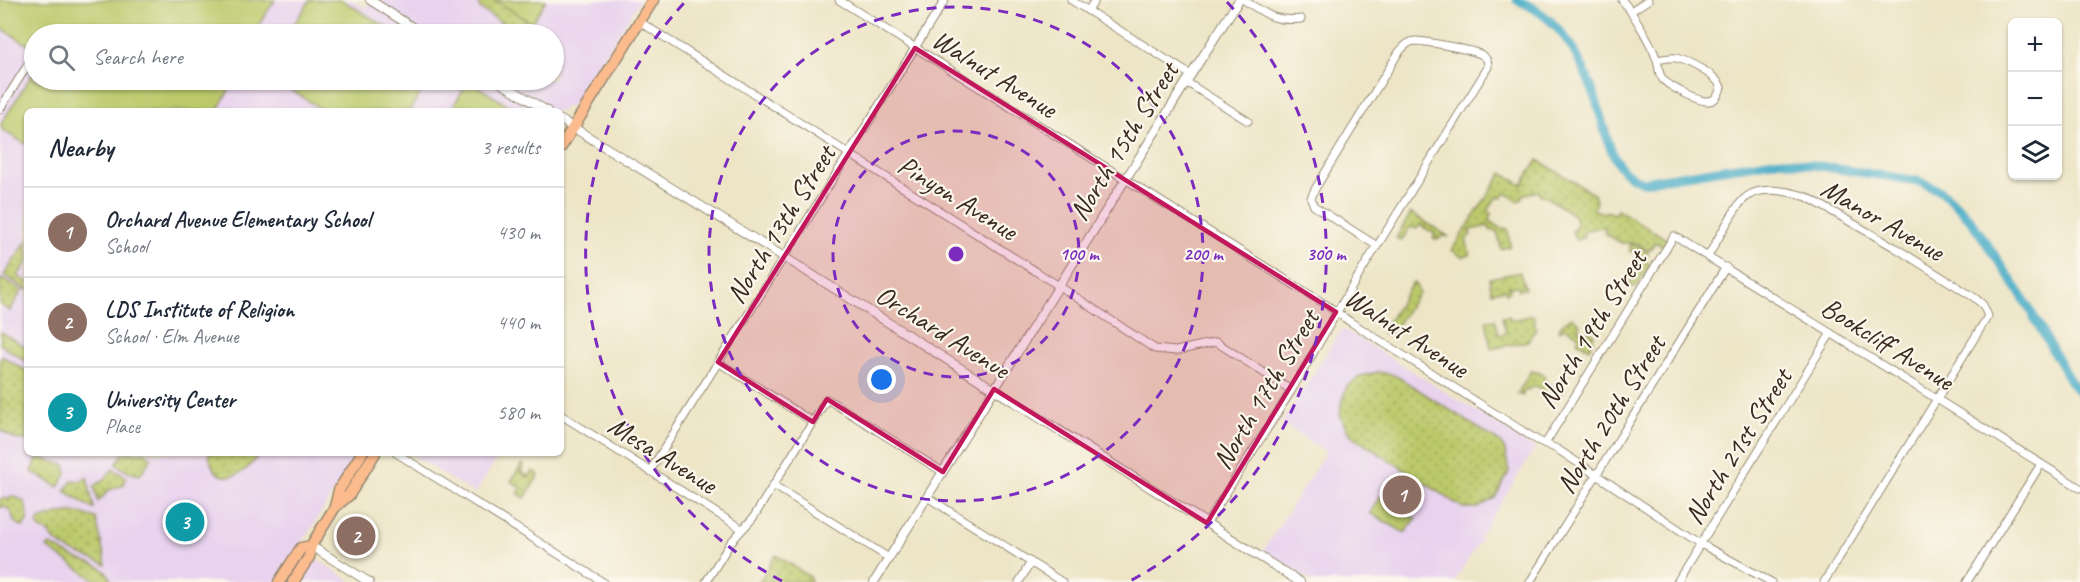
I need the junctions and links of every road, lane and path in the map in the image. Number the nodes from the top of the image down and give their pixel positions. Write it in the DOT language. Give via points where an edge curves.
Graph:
graph roads {
  1 [pos="370,0"];
  2 [pos="654,0"];
  3 [pos="839,0"];
  4 [pos="945,0"];
  5 [pos="1071,0"];
  6 [pos="1095,0"];
  7 [pos="1241,0"];
  8 [pos="1622,0"];
  9 [pos="1648,0"];
  10 [pos="1088,11"];
  11 [pos="1631,11"];
  12 [pos="1301,19"];
  13 [pos="640,22"];
  14 [pos="408,24"];
  15 [pos="915,48"];
  16 [pos="1657,60"];
  17 [pos="24,71"];
  18 [pos="1188,79"];
  19 [pos="514,90"];
  20 [pos="542,108"];
  21 [pos="0,109"];
  22 [pos="1248,121"];
  23 [pos="564,122"];
  24 [pos="573,128"];
  25 [pos="564,142"];
  26 [pos="849,153"];
  27 [pos="1125,179"];
  28 [pos="1674,236"];
  29 [pos="1377,246"];
  30 [pos="1708,256"];
  31 [pos="784,257"];
  32 [pos="1726,267"];
  33 [pos="1059,286"];
  34 [pos="1336,312"];
  35 [pos="1831,333"];
  36 [pos="718,362"];
  37 [pos="994,389"];
  38 [pos="1291,390"];
  39 [pos="1937,398"];
  40 [pos="564,417"];
  41 [pos="813,422"];
  42 [pos="1545,444"];
  43 [pos="360,456"];
  44 [pos="373,456"];
  45 [pos="401,456"];
  46 [pos="2041,464"];
  47 [pos="650,471"];
  48 [pos="943,472"];
  49 [pos="1597,475"];
  50 [pos="773,485"];
  51 [pos="2080,488"];
  52 [pos="927,497"];
  53 [pos="335,507"];
  54 [pos="1207,523"];
  55 [pos="742,529"];
  56 [pos="1701,544"];
  57 [pos="311,546"];
  58 [pos="889,558"];
  59 [pos="1031,562"];
  60 [pos="279,582"];
  61 [pos="293,582"];
  62 [pos="369,582"];
  63 [pos="603,582"];
  64 [pos="706,582"];
  65 [pos="874,582"];
  66 [pos="1018,582"];
  67 [pos="1062,582"];
  68 [pos="1300,582"];
  69 [pos="1530,582"];
  70 [pos="1677,582"];
  71 [pos="1771,582"];
  72 [pos="1824,582"];
  73 [pos="1967,582"];
  1 -- 14 [label="street"];
  2 -- 13 [label="main road"];
  3 -- 15 [label="street, Walnut Avenue"];
  4 -- 15 [label="street, North 13th Street"];
  5 -- 10 [label="street"];
  6 -- 10 [label="street"];
  7 -- 12 [label="street" via="1283,21"];
  7 -- 18 [label="street, North 15th Street"];
  8 -- 11 [label="street"];
  9 -- 11 [label="street"];
  10 -- 18 [label="street"];
  11 -- 16 [label="street"];
  13 -- 24 [label="main road"];
  13 -- 26 [label="street, Pinyon Avenue"];
  15 -- 26 [label="street, North 13th Street"];
  15 -- 27 [label="street, Walnut Avenue"];
  16 -- 16 [label="street" via="1667,84 1703,102 1717,97 1720,87 1714,77 1674,58"];
  17 -- 21 [label="street"];
  18 -- 22 [label="street"];
  18 -- 27 [label="street, North 15th Street"];
  19 -- 20 [label="street"];
  23 -- 24 [label="street, Orchard Avenue"];
  24 -- 25 [label="main road"];
  24 -- 31 [label="street, Orchard Avenue"];
  26 -- 31 [label="street, North 13th Street"];
  26 -- 33 [label="street, Pinyon Avenue"];
  27 -- 33 [label="street, North 15th Street"];
  27 -- 34 [label="street, Walnut Avenue"];
  28 -- 30 [label="street, Bookcliff Avenue"];
  28 -- 42 [label="street, North 19th Street"];
  29 -- 29 [label="street, North 17th Street" via="1314,206 1311,198 1315,189 1407,44 1425,42 1484,55 1488,67"];
  29 -- 34 [label="street, North 17th Street"];
  30 -- 32 [label="street, Bookcliff Avenue"];
  30 -- 39 [label="street, Manor Avenue" via="1744,198 1777,190 1807,197 1894,247 1975,298 1988,316"];
  31 -- 36 [label="street, North 13th Street"];
  31 -- 37 [label="street, Orchard Avenue"];
  32 -- 35 [label="street, Bookcliff Avenue"];
  32 -- 49 [label="street, North 20th Street"];
  33 -- 37 [label="street, North 15th Street"];
  33 -- 38 [label="street, Pinyon Avenue" via="1155,349 1176,351 1216,342"];
  34 -- 38 [label="street, North 17th Street"];
  34 -- 42 [label="street, Walnut Avenue"];
  35 -- 39 [label="street, Bookcliff Avenue"];
  35 -- 56 [label="street, North 21st Street"];
  36 -- 41 [label="street"];
  36 -- 47 [label="street, North 13th Street"];
  37 -- 48 [label="street, North 15th Street"];
  37 -- 54 [label="street, Orchard Avenue"];
  38 -- 54 [label="street, North 17th Street"];
  39 -- 46 [label="street, Bookcliff Avenue"];
  39 -- 72 [label="street"];
  40 -- 47 [label="street, Mesa Avenue"];
  41 -- 48 [label="street" via="827,399"];
  41 -- 50 [label="street"];
  42 -- 49 [label="street, Walnut Avenue"];
  43 -- 53 [label="main road" via="339,490"];
  44 -- 53 [label="main road" via="349,495"];
  45 -- 63 [label="street"];
  46 -- 51 [label="street, Bookcliff Avenue"];
  46 -- 73 [label="street"];
  47 -- 55 [label="street, Mesa Avenue"];
  48 -- 52 [label="street, North 15th Street"];
  49 -- 56 [label="street, Walnut Avenue"];
  49 -- 69 [label="street, North 20th Street"];
  50 -- 55 [label="street"];
  50 -- 58 [label="street"];
  52 -- 58 [label="street, North 15th Street"];
  52 -- 59 [label="street"];
  53 -- 57 [label="main road"];
  54 -- 68 [label="street, Orchard Avenue"];
  55 -- 64 [label="street"];
  56 -- 70 [label="street, North 21st Street"];
  56 -- 71 [label="street, Walnut Avenue"];
  57 -- 60 [label="main road" via="301,548"];
  57 -- 61 [label="main road" via="309,557"];
  57 -- 62 [label="street"];
  58 -- 65 [label="street, North 15th Street"];
  59 -- 66 [label="street"];
  59 -- 67 [label="street"];
}
